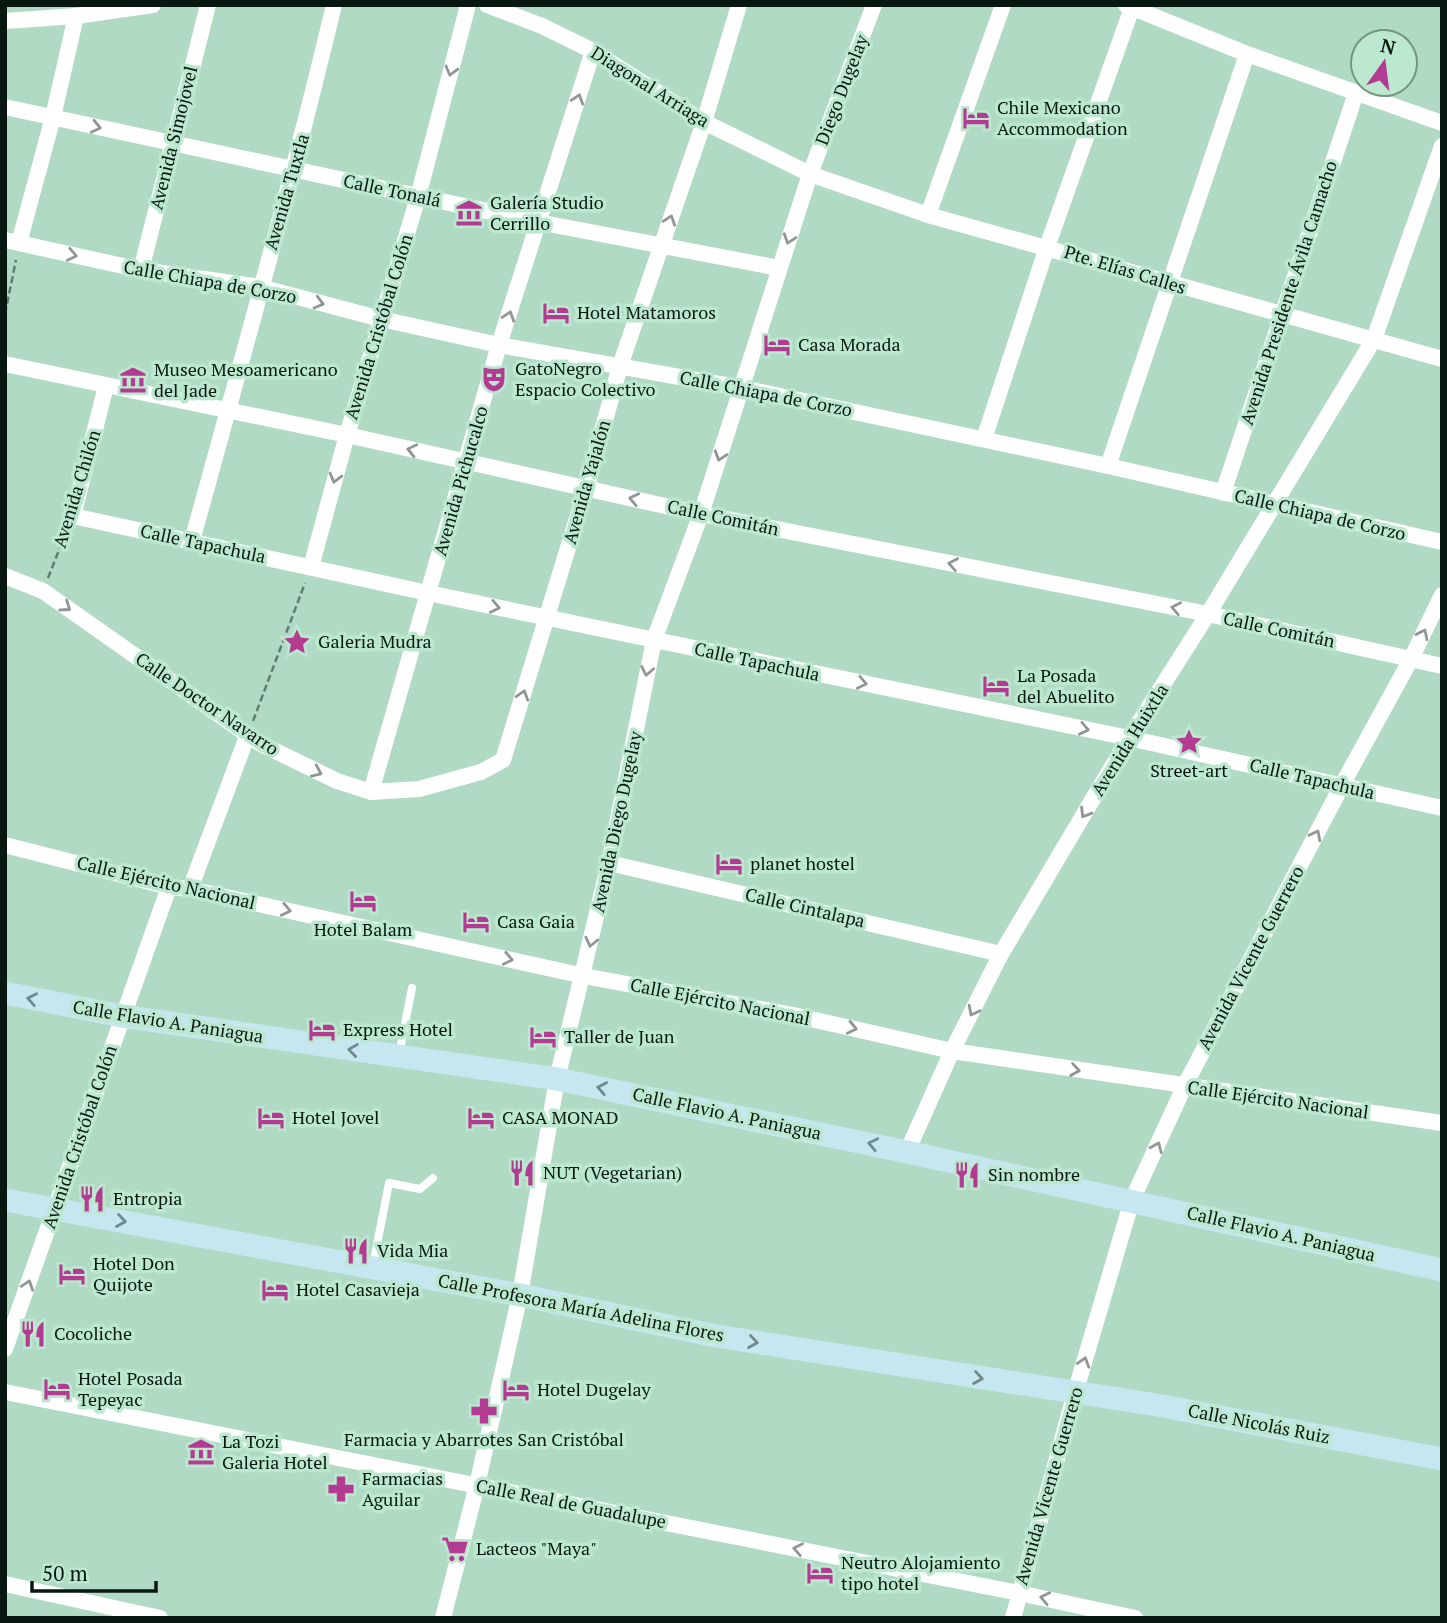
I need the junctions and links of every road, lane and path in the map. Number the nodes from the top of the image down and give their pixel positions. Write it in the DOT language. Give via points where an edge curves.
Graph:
graph roads {
  1 [pos="153,5"];
  2 [pos="208,5"];
  3 [pos="334,5"];
  4 [pos="468,5"];
  5 [pos="487,5"];
  6 [pos="739,5"];
  7 [pos="874,5"];
  8 [pos="1003,5"];
  9 [pos="1131,6"];
  10 [pos="76,16"];
  11 [pos="5,21"];
  12 [pos="593,51"];
  13 [pos="1247,54"];
  14 [pos="1349,90"];
  15 [pos="1354,98"];
  16 [pos="1370,98"];
  17 [pos="5,107"];
  18 [pos="53,117"];
  19 [pos="704,122"];
  20 [pos="1442,123"];
  21 [pos="173,144"];
  22 [pos="1442,146"];
  23 [pos="295,170"];
  24 [pos="810,174"];
  25 [pos="418,197"];
  26 [pos="928,215"];
  27 [pos="538,222"];
  28 [pos="12,242"];
  29 [pos="661,247"];
  30 [pos="1047,247"];
  31 [pos="779,268"];
  32 [pos="141,270"];
  33 [pos="1170,284"];
  34 [pos="260,287"];
  35 [pos="5,289"];
  36 [pos="11,290"];
  37 [pos="5,314"];
  38 [pos="1282,314"];
  39 [pos="381,319"];
  40 [pos="1374,339"];
  41 [pos="499,345"];
  42 [pos="1442,359"];
  43 [pos="5,364"];
  44 [pos="620,366"];
  45 [pos="107,386"];
  46 [pos="742,388"];
  47 [pos="228,410"];
  48 [pos="347,435"];
  49 [pos="984,439"];
  50 [pos="466,463"];
  51 [pos="1108,466"];
  52 [pos="586,489"];
  53 [pos="1223,492"];
  54 [pos="1275,505"];
  55 [pos="701,514"];
  56 [pos="73,516"];
  57 [pos="192,541"];
  58 [pos="1442,542"];
  59 [pos="311,567"];
  60 [pos="5,576"];
  61 [pos="43,591"];
  62 [pos="428,593"];
  63 [pos="1442,595"];
  64 [pos="1208,614"];
  65 [pos="547,618"];
  66 [pos="653,640"];
  67 [pos="1411,659"];
  68 [pos="1442,666"];
  69 [pos="248,734"];
  70 [pos="1129,738"];
  71 [pos="503,760"];
  72 [pos="1342,785"];
  73 [pos="372,792"];
  74 [pos="1442,808"];
  75 [pos="5,845"];
  76 [pos="610,863"];
  77 [pos="169,887"];
  78 [pos="190,889"];
  79 [pos="1002,954"];
  80 [pos="584,976"];
  81 [pos="412,988"];
  82 [pos="5,993"];
  83 [pos="122,1016"];
  84 [pos="953,1051"];
  85 [pos="398,1056"];
  86 [pos="557,1079"];
  87 [pos="1184,1087"];
  88 [pos="1442,1123"];
  89 [pos="907,1152"];
  90 [pos="433,1178"];
  91 [pos="5,1200"];
  92 [pos="1132,1200"];
  93 [pos="54,1209"];
  94 [pos="372,1268"];
  95 [pos="1442,1270"];
  96 [pos="520,1295"];
  97 [pos="5,1349"];
  98 [pos="5,1392"];
  99 [pos="1075,1393"];
  100 [pos="1442,1459"];
  101 [pos="477,1485"];
  102 [pos="5,1584"];
  103 [pos="1019,1592"];
  104 [pos="160,1618"];
  105 [pos="443,1618"];
  106 [pos="1013,1618"];
  107 [pos="1135,1618"];
  1 -- 10 [label="street"];
  2 -- 21 [label="street, Avenida Simojovel"];
  3 -- 23 [label="street, Avenida Tuxtla"];
  4 -- 25 [label="street, Avenida Cristóbal Colón, one-way"];
  5 -- 12 [label="street, Diagonal Arriaga"];
  6 -- 19 [label="street, Avenida Yajalón"];
  7 -- 24 [label="street, Diego Dugelay"];
  8 -- 26 [label="street"];
  9 -- 13 [label="street"];
  9 -- 30 [label="street"];
  10 -- 11 [label="street"];
  10 -- 18 [label="street"];
  12 -- 19 [label="street, Diagonal Arriaga"];
  27 -- 12 [label="street, Avenida Pichucalco, one-way"];
  13 -- 14 [label="street"];
  13 -- 33 [label="street"];
  15 -- 38 [label="street, Avenida Presidente Ávila Camacho"];
  16 -- 20 [label="street"];
  17 -- 18 [label="street, Calle Tonalá"];
  18 -- 21 [label="street, Calle Tonalá, one-way"];
  18 -- 28 [label="street"];
  19 -- 24 [label="street, Diagonal Arriaga"];
  29 -- 19 [label="street, Avenida Yajalón, one-way"];
  21 -- 23 [label="street, Calle Tonalá"];
  21 -- 32 [label="street, Avenida Simojovel"];
  22 -- 40 [label="street, Avenida Huixtla"];
  23 -- 25 [label="street, Calle Tonalá"];
  23 -- 34 [label="street, Avenida Tuxtla"];
  24 -- 26 [label="street, Pte. Elías Calles"];
  24 -- 31 [label="street, Avenida Diego Dugelay, one-way"];
  25 -- 27 [label="street, Calle Tonalá"];
  25 -- 39 [label="street, Avenida Cristóbal Colón"];
  26 -- 30 [label="street, Pte. Elías Calles"];
  27 -- 29 [label="street, Calle Tonalá"];
  41 -- 27 [label="street, Avenida Pichucalco, one-way"];
  28 -- 32 [label="street, Calle Chiapa de Corzo, one-way"];
  28 -- 36 [label="path"];
  29 -- 31 [label="street, Calle Tonalá"];
  29 -- 44 [label="street, Avenida Yajalón"];
  30 -- 33 [label="street, Pte. Elías Calles"];
  30 -- 49 [label="street"];
  31 -- 46 [label="street, Avenida Diego Dugelay"];
  32 -- 34 [label="street, Calle Chiapa de Corzo"];
  33 -- 38 [label="street, Pte. Elías Calles"];
  33 -- 51 [label="street"];
  34 -- 39 [label="street, Calle Chiapa de Corzo, one-way"];
  34 -- 47 [label="street, Avenida Tuxtla"];
  35 -- 36 [label="path"];
  36 -- 37 [label="path"];
  38 -- 40 [label="street, Pte. Elías Calles"];
  38 -- 53 [label="street, Avenida Presidente Ávila Camacho"];
  39 -- 41 [label="street, Calle Chiapa de Corzo"];
  39 -- 48 [label="street, Avenida Cristóbal Colón"];
  40 -- 42 [label="street, Pte. Elías Calles"];
  40 -- 54 [label="street, Avenida Huixtla"];
  41 -- 44 [label="street, Calle Chiapa de Corzo"];
  41 -- 50 [label="street, Avenida Pichucalco"];
  43 -- 45 [label="street, Calle Comitán"];
  44 -- 46 [label="street, Calle Chiapa de Corzo"];
  44 -- 52 [label="street, Avenida Yajalón"];
  45 -- 47 [label="street, Calle Comitán"];
  45 -- 56 [label="street, Avenida Chilón"];
  46 -- 49 [label="street, Calle Chiapa de Corzo"];
  46 -- 55 [label="street, Avenida Diego Dugelay, one-way"];
  47 -- 48 [label="street, Calle Comitán"];
  47 -- 57 [label="street, Avenida Tuxtla"];
  50 -- 48 [label="street, Calle Comitán, one-way"];
  48 -- 59 [label="street, Avenida Cristóbal Colón, one-way"];
  49 -- 51 [label="street, Calle Chiapa de Corzo"];
  50 -- 52 [label="street, Calle Comitán"];
  50 -- 62 [label="street, Avenida Pichucalco"];
  51 -- 53 [label="street, Calle Chiapa de Corzo"];
  55 -- 52 [label="street, Calle Comitán, one-way"];
  52 -- 65 [label="street, Avenida Yajalón"];
  53 -- 54 [label="street, Calle Chiapa de Corzo"];
  54 -- 58 [label="street, Calle Chiapa de Corzo"];
  54 -- 64 [label="street, Avenida Huixtla"];
  64 -- 55 [label="street, Calle Comitán, one-way"];
  55 -- 66 [label="street, Avenida Diego Dugelay"];
  56 -- 57 [label="street, Calle Tapachula"];
  56 -- 61 [label="path, Avenida Chilón"];
  57 -- 59 [label="street, Calle Tapachula"];
  59 -- 62 [label="street, Calle Tapachula"];
  59 -- 69 [label="path"];
  60 -- 61 [label="street, Calle Doctor Navarro"];
  61 -- 69 [label="street, Calle Doctor Navarro, one-way"];
  62 -- 65 [label="street, Calle Tapachula, one-way"];
  62 -- 73 [label="street, Avenida Pichucalco"];
  67 -- 63 [label="street, Avenida Vicente Guerrero, one-way"];
  64 -- 67 [label="street, Calle Comitán"];
  64 -- 70 [label="street, Avenida Huixtla"];
  65 -- 66 [label="street, Calle Tapachula"];
  71 -- 65 [label="street, Avenida Yajalón, one-way"];
  66 -- 70 [label="street, Calle Tapachula, one-way"];
  66 -- 76 [label="street, Avenida Diego Dugelay, one-way"];
  67 -- 68 [label="street, Calle Comitán"];
  67 -- 72 [label="street, Avenida Vicente Guerrero"];
  69 -- 73 [label="street, Calle Doctor Navarro, one-way" via="293,761"];
  69 -- 78 [label="street"];
  70 -- 72 [label="street, Calle Tapachula"];
  70 -- 79 [label="street, Avenida Huixtla, one-way"];
  71 -- 73 [label="street, Calle Doctor Navarro" via="481,772 432,786"];
  72 -- 74 [label="street, Calle Tapachula"];
  87 -- 72 [label="street, Avenida Vicente Guerrero, one-way"];
  75 -- 77 [label="street, Calle Ejército Nacional"];
  76 -- 79 [label="street, Calle Cintalapa"];
  76 -- 80 [label="street, Avenida Diego Dugelay, one-way"];
  77 -- 78 [label="street, Calle Ejército Nacional"];
  77 -- 83 [label="street, Avenida Cristóbal Colón"];
  78 -- 80 [label="street, Calle Ejército Nacional, one-way"];
  79 -- 84 [label="street, Avenida Huixtla, one-way"];
  80 -- 84 [label="street, Calle Ejército Nacional, one-way"];
  80 -- 86 [label="street, Avenida Diego Dugelay"];
  81 -- 85 [label="lane"];
  83 -- 82 [label="street, Calle Flavio A. Paniagua, one-way"];
  85 -- 83 [label="street, Calle Flavio A. Paniagua, one-way"];
  83 -- 93 [label="street, Avenida Cristóbal Colón"];
  84 -- 87 [label="street, Calle Ejército Nacional, one-way"];
  84 -- 89 [label="street, Avenida Huixtla"];
  85 -- 86 [label="street, Calle Flavio A. Paniagua"];
  89 -- 86 [label="street, Calle Flavio A. Paniagua, one-way"];
  86 -- 96 [label="street, Avenida Diego Dugelay"];
  87 -- 88 [label="street, Calle Ejército Nacional"];
  92 -- 87 [label="street, Avenida Vicente Guerrero, one-way"];
  89 -- 92 [label="street, Calle Flavio A. Paniagua"];
  90 -- 94 [label="lane" via="420,1189 389,1183"];
  91 -- 93 [label="street, Calle Profesora María Adelina Flores"];
  92 -- 95 [label="street, Calle Flavio A. Paniagua"];
  99 -- 92 [label="street, Avenida Vicente Guerrero, one-way"];
  93 -- 94 [label="street, Calle Profesora María Adelina Flores, one-way"];
  97 -- 93 [label="street, Avenida Cristóbal Colón, one-way"];
  94 -- 96 [label="street, Calle Profesora María Adelina Flores"];
  96 -- 99 [label="street, Calle Profesora María Adelina Flores, one-way" via="716,1336"];
  96 -- 101 [label="street, Avenida Diego Dugelay"];
  98 -- 101 [label="street, Calle Real de Guadalupe"];
  99 -- 100 [label="street, Calle Nicolás Ruiz"];
  99 -- 103 [label="street, Avenida Vicente Guerrero"];
  103 -- 101 [label="street, Calle Real de Guadalupe, one-way"];
  101 -- 105 [label="street, Avenida Diego Dugelay"];
  102 -- 104 [label="street"];
  103 -- 106 [label="street, Avenida Vicente Guerrero"];
  107 -- 103 [label="street, Calle Real de Guadalupe, one-way"];
}
